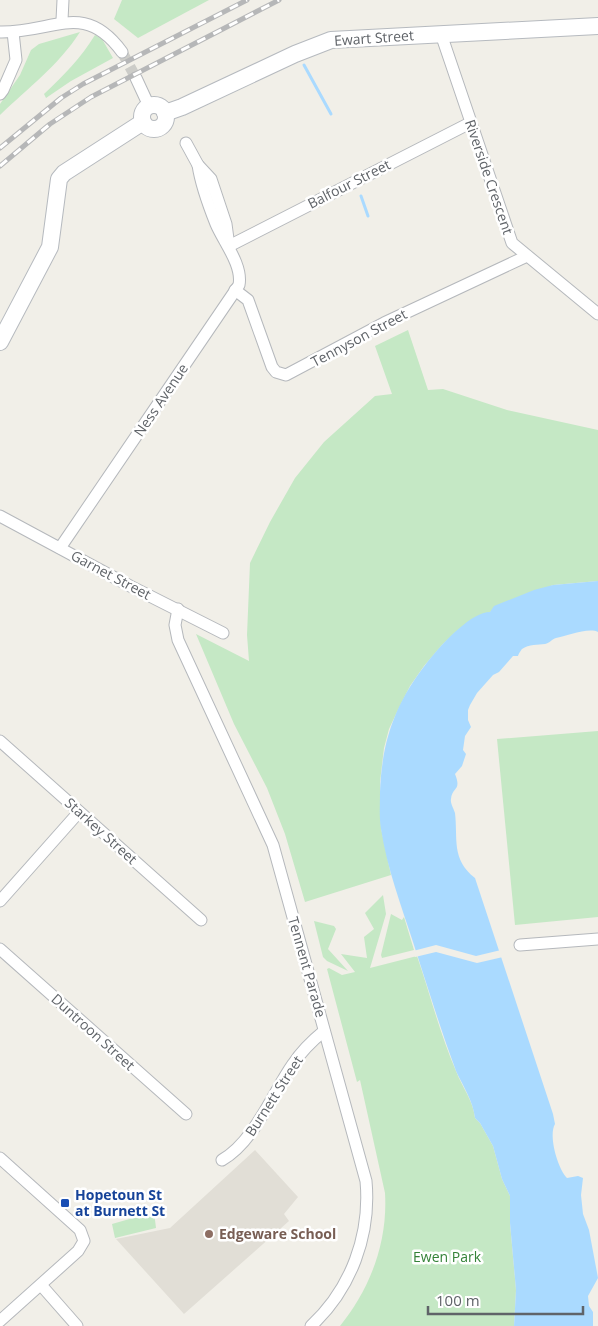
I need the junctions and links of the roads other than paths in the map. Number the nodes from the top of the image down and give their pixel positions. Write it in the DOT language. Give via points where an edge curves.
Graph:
graph roads {
  1 [pos="63,0"];
  2 [pos="62,20"];
  3 [pos="598,26"];
  4 [pos="0,32"];
  5 [pos="13,32"];
  6 [pos="440,34"];
  7 [pos="122,52"];
  8 [pos="136,78"];
  9 [pos="0,94"];
  10 [pos="150,106"];
  11 [pos="165,113"];
  12 [pos="143,122"];
  13 [pos="470,122"];
  14 [pos="186,143"];
  15 [pos="228,246"];
  16 [pos="527,256"];
  17 [pos="235,290"];
  18 [pos="598,314"];
  19 [pos="0,342"];
  20 [pos="0,516"];
  21 [pos="60,548"];
  22 [pos="178,610"];
  23 [pos="223,633"];
  24 [pos="0,741"];
  25 [pos="79,812"];
  26 [pos="0,901"];
  27 [pos="201,920"];
  28 [pos="598,939"];
  29 [pos="520,946"];
  30 [pos="0,949"];
  31 [pos="324,1031"];
  32 [pos="186,1114"];
  33 [pos="0,1158"];
  34 [pos="222,1160"];
  35 [pos="40,1285"];
  36 [pos="0,1321"];
  37 [pos="77,1326"];
  38 [pos="311,1326"];
  1 -- 2 [label="street"];
  2 -- 5 [label="street"];
  2 -- 7 [label="street" via="83,17 102,26"];
  3 -- 6 [label="street, Ewart Street"];
  4 -- 5 [label="street"];
  5 -- 9 [label="street" via="16,60"];
  6 -- 11 [label="street, Ewart Street" via="330,40"];
  6 -- 13 [label="street, Riverside Crescent"];
  8 -- 10 [label="street"];
  10 -- 11 [label="street" via="159,106"];
  10 -- 12 [label="street" via="142,115"];
  11 -- 12 [label="street" via="163,125 156,129"];
  12 -- 19 [label="street" via="64,173 59,180 50,247"];
  13 -- 15 [label="street, Balfour Street"];
  13 -- 16 [label="street, Riverside Crescent" via="512,243"];
  14 -- 15 [label="street" via="198,165 201,183"];
  15 -- 17 [label="street" via="239,276"];
  16 -- 17 [label="street, Tennyson Street" via="384,323 286,375 272,367 248,300"];
  16 -- 18 [label="street, Riverside Crescent"];
  17 -- 21 [label="street, Ness Avenue"];
  20 -- 21 [label="street, Garnet Street"];
  21 -- 22 [label="street, Garnet Street"];
  22 -- 23 [label="street, Garnet Street"];
  22 -- 31 [label="street, Tennent Parade" via="175,624 178,640 273,845"];
  24 -- 25 [label="street, Starkey Street"];
  25 -- 26 [label="street"];
  25 -- 27 [label="street, Starkey Street"];
  28 -- 29 [label="street"];
  30 -- 32 [label="street, Duntroon Street"];
  31 -- 34 [label="street, Burnett Street" via="294,1063 245,1142"];
  31 -- 38 [label="street, Tennent Parade" via="367,1192 361,1244 347,1279 333,1302"];
  33 -- 35 [label="street" via="80,1230 84,1241 78,1251"];
  35 -- 36 [label="street"];
  35 -- 37 [label="street"];
}
